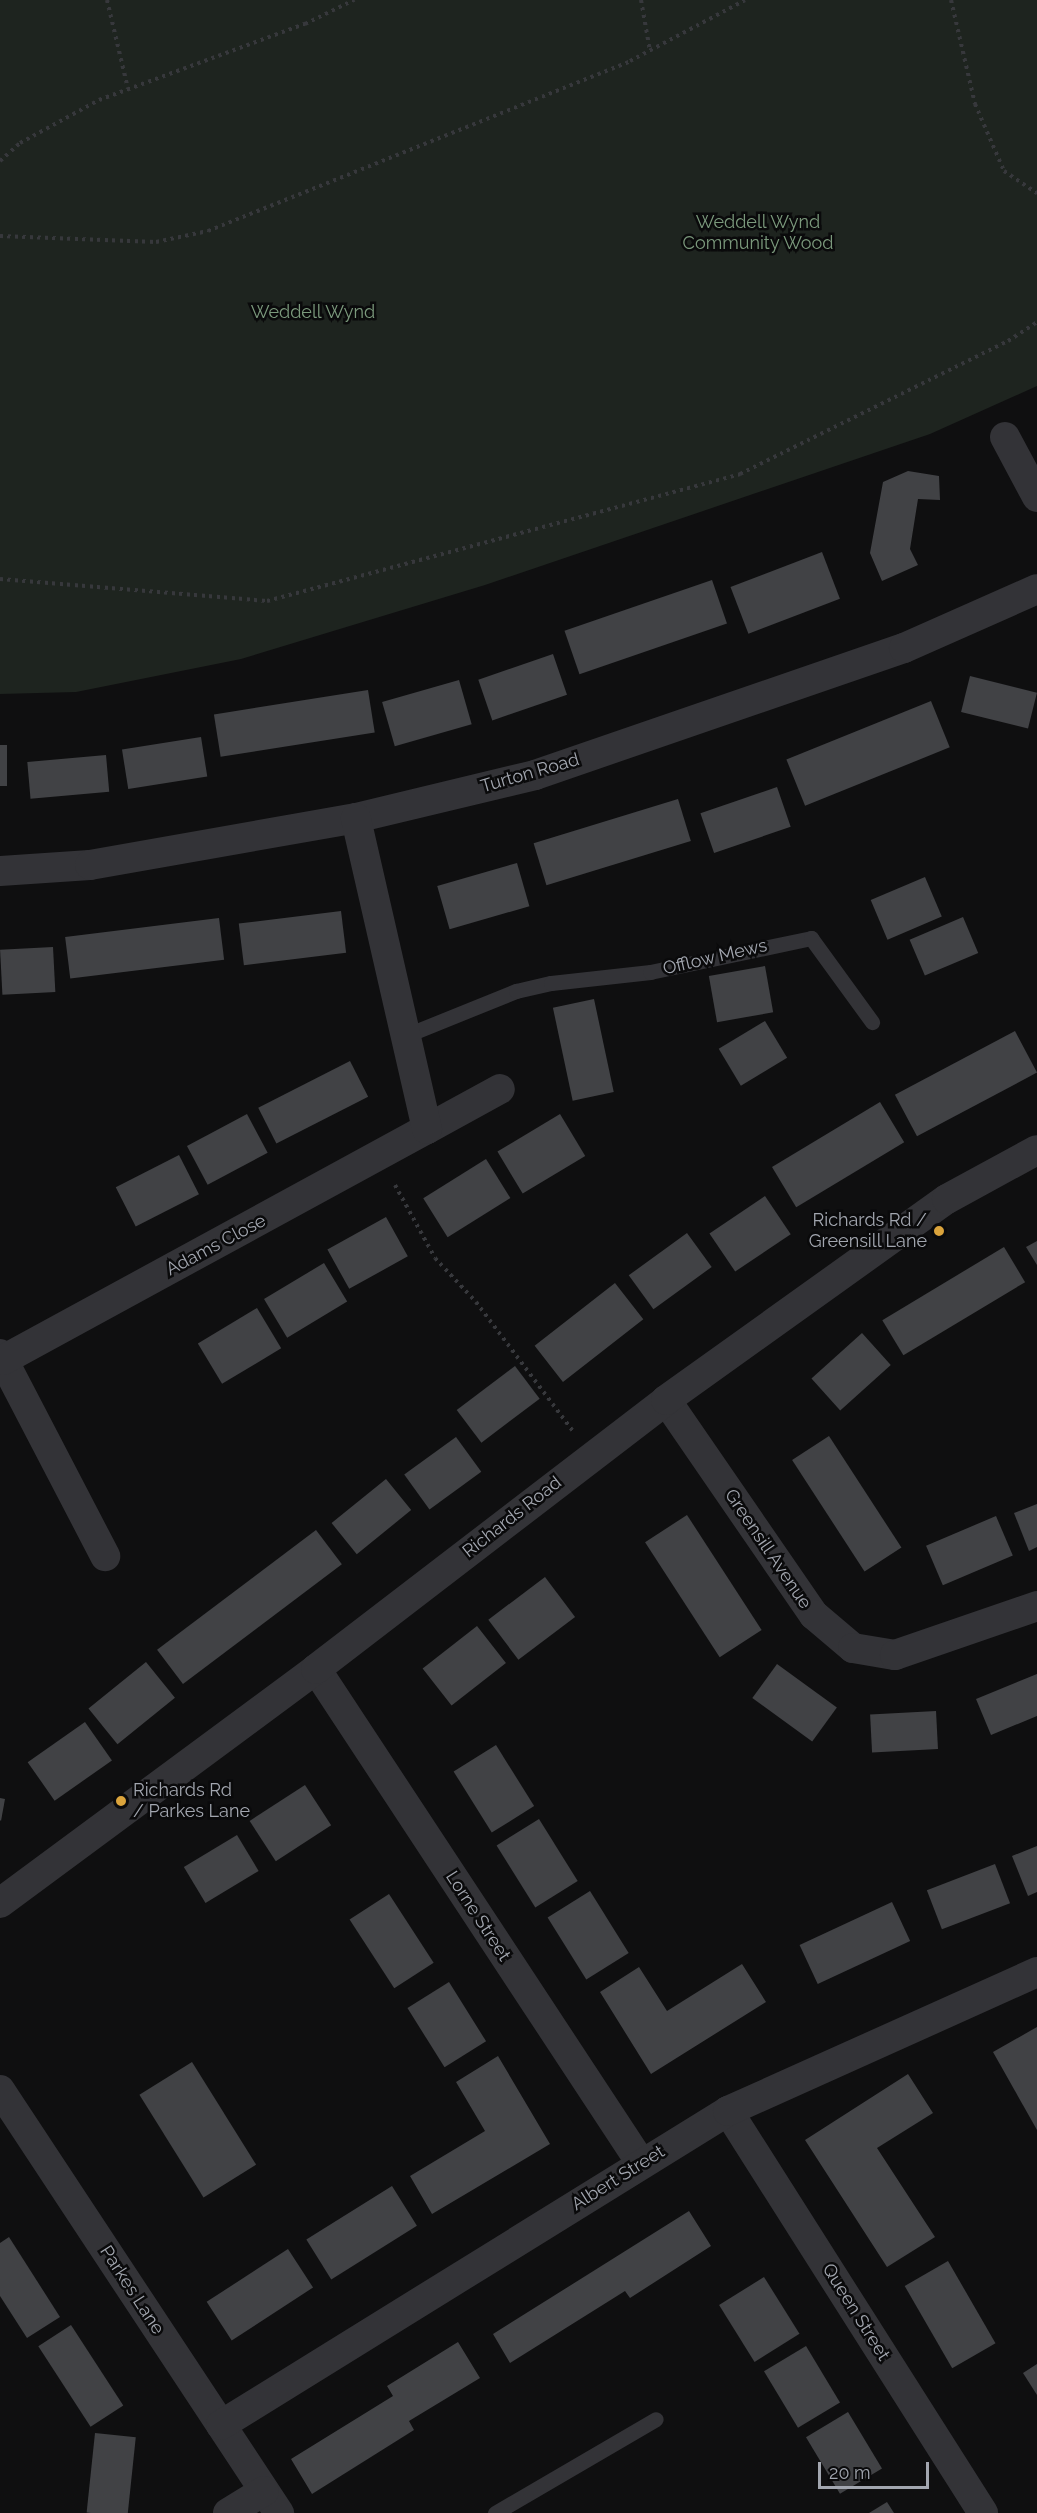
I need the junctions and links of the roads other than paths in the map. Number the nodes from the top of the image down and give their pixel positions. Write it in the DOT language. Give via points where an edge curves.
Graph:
graph roads {
  1 [pos="1005,436"];
  2 [pos="1037,497"];
  3 [pos="1037,589"];
  4 [pos="356,818"];
  5 [pos="0,871"];
  6 [pos="872,1022"];
  7 [pos="407,1035"];
  8 [pos="500,1089"];
  9 [pos="427,1129"];
  10 [pos="1037,1150"];
  11 [pos="2,1357"];
  12 [pos="666,1400"];
  13 [pos="105,1556"];
  14 [pos="1037,1606"];
  15 [pos="316,1669"];
  16 [pos="0,1903"];
  17 [pos="1037,1972"];
  18 [pos="0,2090"];
  19 [pos="728,2111"];
  20 [pos="641,2163"];
  21 [pos="656,2419"];
  22 [pos="221,2425"];
  23 [pos="271,2502"];
  24 [pos="228,2513"];
  25 [pos="495,2513"];
  26 [pos="983,2513"];
  1 -- 2 [label="street"];
  3 -- 4 [label="street, Turton Road" via="904,648 798,687 535,775"];
  4 -- 5 [label="street, Turton Road" via="90,865"];
  4 -- 7 [label="street"];
  6 -- 7 [label="lane, Offlow Mews" via="811,938 650,972 551,983 516,992"];
  7 -- 9 [label="street"];
  8 -- 9 [label="street, Adams Close"];
  9 -- 11 [label="street, Adams Close"];
  10 -- 12 [label="street, Richards Road" via="947,1199"];
  11 -- 13 [label="street, Adams Close"];
  12 -- 14 [label="street, Greensill Avenue" via="814,1615 853,1648 895,1655"];
  12 -- 15 [label="street, Richards Road"];
  15 -- 16 [label="street, Richards Road"];
  15 -- 20 [label="street, Lorne Street"];
  17 -- 19 [label="street, Albert Street"];
  18 -- 22 [label="street, Parkes Lane"];
  19 -- 20 [label="street, Albert Street"];
  19 -- 26 [label="street, Queen Street"];
  20 -- 22 [label="street, Albert Street"];
  21 -- 25 [label="lane"];
  22 -- 23 [label="street, Parkes Lane"];
  23 -- 24 [label="street, Parkes Lane"];
}
